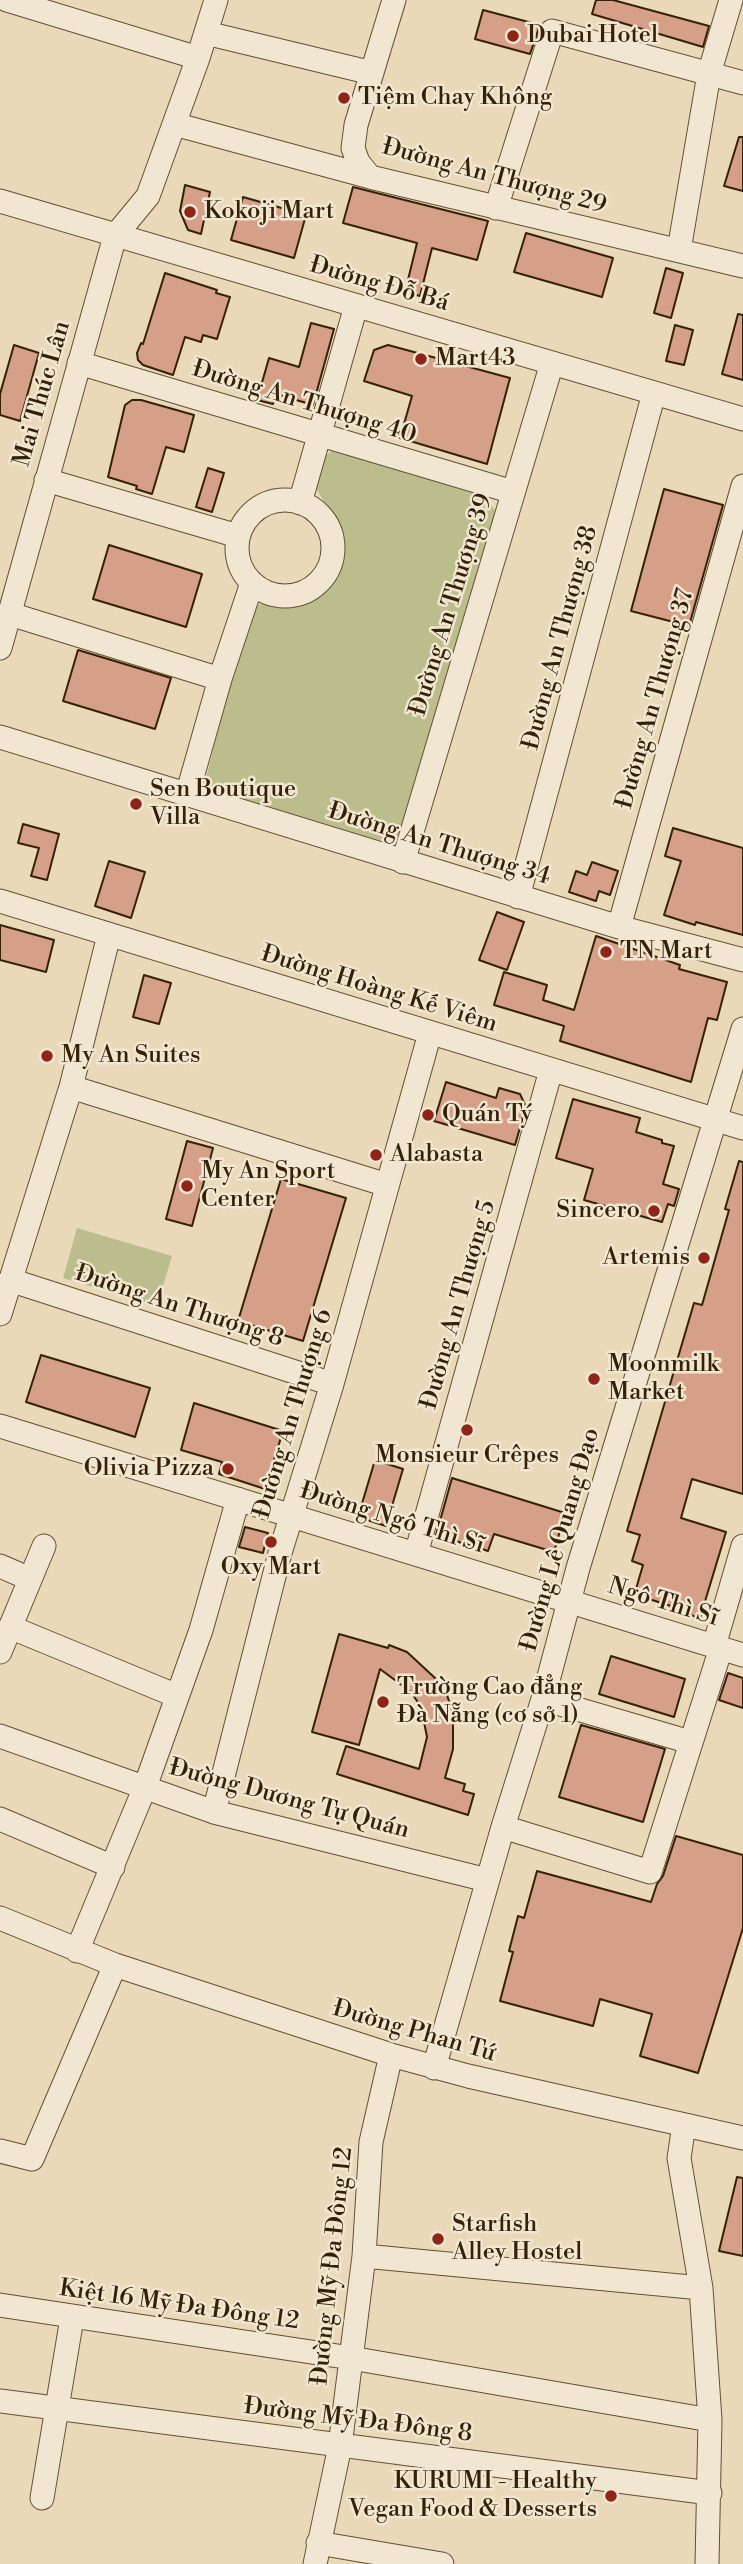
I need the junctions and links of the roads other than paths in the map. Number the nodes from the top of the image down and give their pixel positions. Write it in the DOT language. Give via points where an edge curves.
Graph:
graph roads {
  1 [pos="7,0"];
  2 [pos="216,0"];
  3 [pos="394,0"];
  4 [pos="731,0"];
  5 [pos="206,33"];
  6 [pos="198,58"];
  7 [pos="372,74"];
  8 [pos="709,74"];
  9 [pos="743,83"];
  10 [pos="174,124"];
  11 [pos="370,177"];
  12 [pos="0,201"];
  13 [pos="496,208"];
  14 [pos="115,236"];
  15 [pos="679,250"];
  16 [pos="743,266"];
  17 [pos="356,306"];
  18 [pos="79,363"];
  19 [pos="552,363"];
  20 [pos="654,393"];
  21 [pos="743,419"];
  22 [pos="320,435"];
  23 [pos="46,480"];
  24 [pos="743,486"];
  25 [pos="513,492"];
  26 [pos="300,502"];
  27 [pos="239,537"];
  28 [pos="252,583"];
  29 [pos="9,614"];
  30 [pos="0,648"];
  31 [pos="220,679"];
  32 [pos="0,737"];
  33 [pos="187,795"];
  34 [pos="403,862"];
  35 [pos="518,897"];
  36 [pos="0,901"];
  37 [pos="619,927"];
  38 [pos="109,935"];
  39 [pos="743,960"];
  40 [pos="743,1029"];
  41 [pos="430,1033"];
  42 [pos="551,1070"];
  43 [pos="71,1087"];
  44 [pos="716,1121"];
  45 [pos="743,1128"];
  46 [pos="387,1185"];
  47 [pos="10,1280"];
  48 [pos="0,1314"];
  49 [pos="332,1384"];
  50 [pos="0,1426"];
  51 [pos="238,1499"];
  52 [pos="291,1516"];
  53 [pos="44,1546"];
  54 [pos="743,1546"];
  55 [pos="416,1554"];
  56 [pos="0,1566"];
  57 [pos="30,1579"];
  58 [pos="568,1601"];
  59 [pos="10,1627"];
  60 [pos="717,1647"];
  61 [pos="0,1652"];
  62 [pos="743,1655"];
  63 [pos="177,1696"];
  64 [pos="543,1699"];
  65 [pos="0,1736"];
  66 [pos="690,1742"];
  67 [pos="145,1787"];
  68 [pos="214,1812"];
  69 [pos="0,1819"];
  70 [pos="503,1827"];
  71 [pos="113,1867"];
  72 [pos="487,1880"];
  73 [pos="0,1918"];
  74 [pos="77,1951"];
  75 [pos="115,1965"];
  76 [pos="391,2055"];
  77 [pos="434,2068"];
  78 [pos="684,2125"];
  79 [pos="743,2138"];
  80 [pos="0,2151"];
  81 [pos="364,2256"];
  82 [pos="701,2288"];
  83 [pos="0,2305"];
  84 [pos="72,2318"];
  85 [pos="351,2358"];
  86 [pos="0,2401"];
  87 [pos="56,2407"];
  88 [pos="710,2420"];
  89 [pos="340,2446"];
  90 [pos="710,2493"];
  91 [pos="42,2498"];
  92 [pos="316,2553"];
  93 [pos="442,2564"];
  94 [pos="707,2564"];
  1 -- 6 [label="street"];
  2 -- 5 [label="street"];
  3 -- 7 [label="street, Đường An Thượng 29"];
  4 -- 8 [label="street"];
  5 -- 6 [label="street"];
  5 -- 7 [label="street"];
  6 -- 10 [label="street"];
  7 -- 11 [label="street, Đường An Thượng 29" via="353,149"];
  8 -- 9 [label="street"];
  8 -- 13 [label="street" via="552,31"];
  8 -- 15 [label="street"];
  10 -- 11 [label="street"];
  10 -- 14 [label="street" via="148,196"];
  11 -- 13 [label="street, Đường An Thượng 29"];
  12 -- 14 [label="street, Đường Đỗ Bá"];
  13 -- 15 [label="street, Đường An Thượng 29"];
  14 -- 17 [label="street, Đường Đỗ Bá"];
  14 -- 18 [label="street, Mai Thúc Lân"];
  15 -- 16 [label="street, Đường An Thượng 29"];
  17 -- 19 [label="street, Đường Đỗ Bá"];
  17 -- 22 [label="street"];
  18 -- 22 [label="street, Đường An Thượng 40"];
  18 -- 23 [label="street, Mai Thúc Lân"];
  19 -- 20 [label="street, Đường Đỗ Bá"];
  19 -- 25 [label="street, Đường An Thượng 39"];
  20 -- 21 [label="street, Đường Đỗ Bá"];
  20 -- 35 [label="street, Đường An Thượng 38"];
  22 -- 25 [label="street, Đường An Thượng 40"];
  22 -- 26 [label="street"];
  23 -- 27 [label="street"];
  23 -- 29 [label="street, Mai Thúc Lân"];
  24 -- 37 [label="street, Đường An Thượng 37"];
  25 -- 34 [label="street, Đường An Thượng 39"];
  26 -- 27 [label="street" via="285,500 255,510"];
  26 -- 28 [label="street" via="320,515 332,535 334,550 326,572 310,589 296,595 265,592"];
  27 -- 28 [label="street" via="239,561"];
  28 -- 31 [label="street"];
  29 -- 30 [label="street, Mai Thúc Lân"];
  29 -- 31 [label="street"];
  31 -- 33 [label="street"];
  32 -- 33 [label="street, Đường An Thượng 34"];
  33 -- 34 [label="street, Đường An Thượng 34"];
  34 -- 35 [label="street, Đường An Thượng 34"];
  35 -- 37 [label="street, Đường An Thượng 34"];
  36 -- 38 [label="street, Đường Hoàng Kế Viêm"];
  37 -- 39 [label="street, Đường An Thượng 34"];
  38 -- 41 [label="street, Đường Hoàng Kế Viêm"];
  38 -- 43 [label="street"];
  40 -- 44 [label="street, Đường Lê Quang Đạo"];
  41 -- 42 [label="street, Đường Hoàng Kế Viêm"];
  41 -- 46 [label="street, Đường An Thượng 6"];
  42 -- 44 [label="street, Đường Hoàng Kế Viêm"];
  42 -- 55 [label="street, Đường An Thượng 5"];
  43 -- 46 [label="street"];
  43 -- 47 [label="street"];
  44 -- 45 [label="street, Đường Hoàng Kế Viêm"];
  44 -- 58 [label="street, Đường Lê Quang Đạo"];
  46 -- 49 [label="street, Đường An Thượng 6"];
  47 -- 48 [label="street"];
  47 -- 49 [label="street, Đường An Thượng 8"];
  49 -- 52 [label="street, Đường An Thượng 6"];
  50 -- 51 [label="street, Đường Ngô Thì Sĩ"];
  51 -- 52 [label="street, Đường Ngô Thì Sĩ"];
  51 -- 63 [label="street"];
  52 -- 55 [label="street, Đường Ngô Thì Sĩ"];
  52 -- 68 [label="street, Đường An Thượng 6"];
  53 -- 57 [label="street"];
  54 -- 60 [label="street"];
  55 -- 58 [label="street, Đường Ngô Thì Sĩ"];
  56 -- 57 [label="street"];
  57 -- 59 [label="street"];
  58 -- 60 [label="street, Ngô Thì Sĩ"];
  58 -- 64 [label="street, Đường Lê Quang Đạo"];
  59 -- 61 [label="street"];
  59 -- 63 [label="street"];
  60 -- 62 [label="street, Ngô Thì Sĩ"];
  60 -- 66 [label="street"];
  63 -- 67 [label="street"];
  64 -- 66 [label="street"];
  64 -- 70 [label="street, Đường Lê Quang Đạo"];
  65 -- 67 [label="street, Đường Dương Tự Quán"];
  66 -- 70 [label="street" via="650,1872"];
  67 -- 68 [label="street, Đường Dương Tự Quán"];
  67 -- 71 [label="street"];
  68 -- 72 [label="street, Đường Dương Tự Quán"];
  69 -- 71 [label="street"];
  70 -- 72 [label="street, Đường Lê Quang Đạo"];
  71 -- 74 [label="street"];
  72 -- 77 [label="street, Đường Lê Quang Đạo"];
  73 -- 74 [label="street, Đường Phan Tứ"];
  74 -- 75 [label="street, Đường Phan Tứ"];
  75 -- 76 [label="street, Đường Phan Tứ"];
  75 -- 80 [label="street" via="32,2159"];
  76 -- 77 [label="street, Đường Phan Tứ"];
  76 -- 81 [label="street, Đường Mỹ Đa Đông 12" via="371,2142"];
  77 -- 78 [label="street, Đường Phan Tứ"];
  78 -- 79 [label="street, Đường Phan Tứ"];
  78 -- 82 [label="street" via="679,2158"];
  81 -- 82 [label="street"];
  81 -- 85 [label="street, Đường Mỹ Đa Đông 12"];
  82 -- 88 [label="street"];
  83 -- 84 [label="street, Kiệt 16 Mỹ Đa Đông 12"];
  84 -- 85 [label="street, Kiệt 16 Mỹ Đa Đông 12"];
  84 -- 87 [label="street"];
  85 -- 88 [label="street"];
  85 -- 89 [label="street, Đường Mỹ Đa Đông 12"];
  86 -- 87 [label="street, Đường Mỹ Đa Đông 8"];
  87 -- 89 [label="street, Đường Mỹ Đa Đông 8"];
  87 -- 91 [label="street"];
  88 -- 90 [label="street"];
  89 -- 90 [label="street, Đường Mỹ Đa Đông 8"];
  89 -- 92 [label="street, Đường Mỹ Đa Đông 12"];
  90 -- 94 [label="street"];
  92 -- 93 [label="street"];
}
